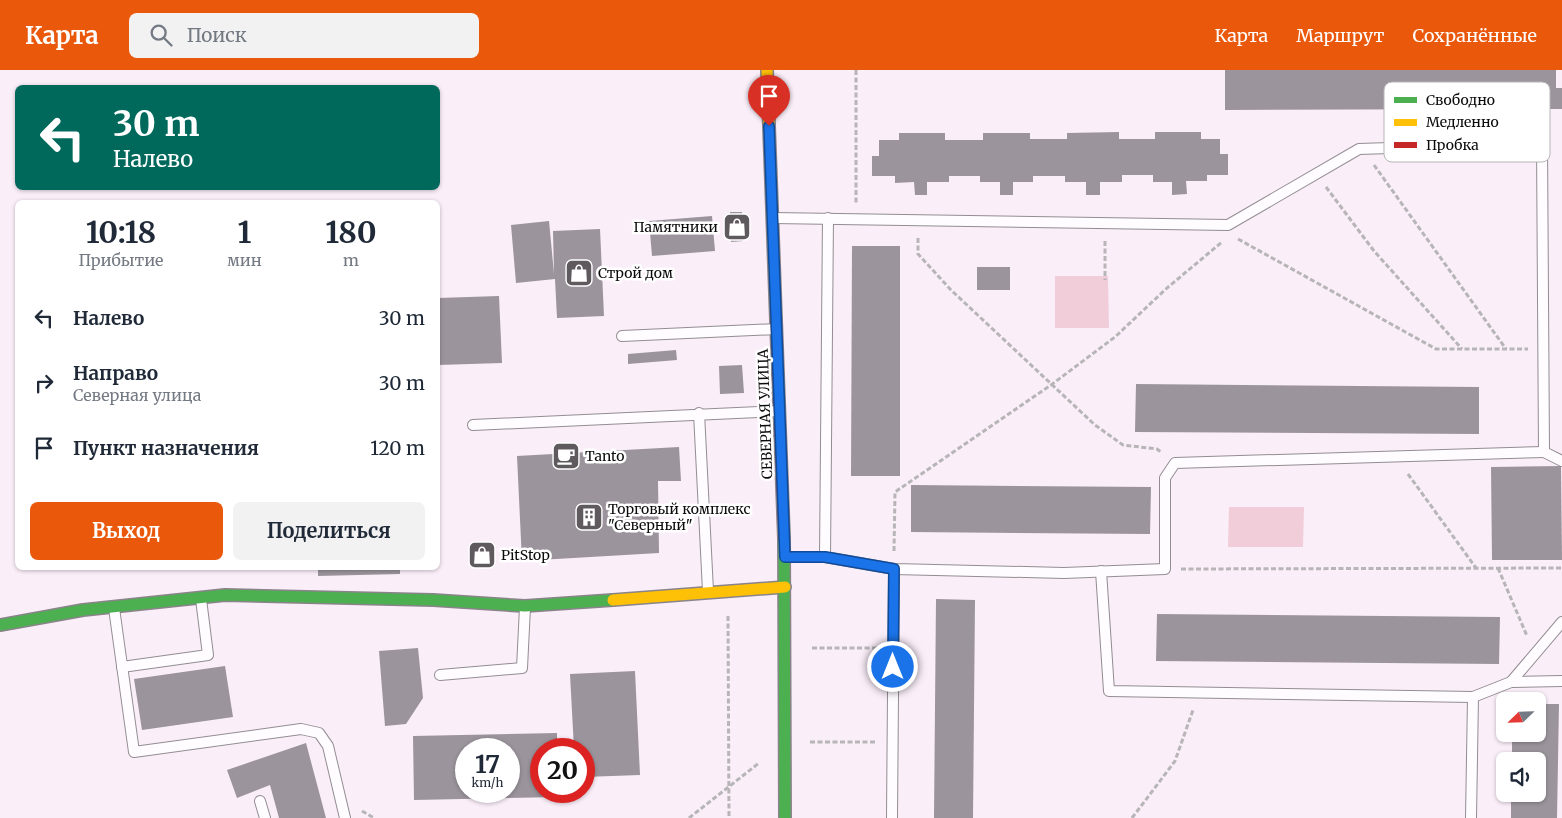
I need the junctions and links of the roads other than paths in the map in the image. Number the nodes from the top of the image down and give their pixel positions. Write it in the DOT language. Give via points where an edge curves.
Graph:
graph roads {
  1 [pos="767,70"];
  2 [pos="1384,148"];
  3 [pos="1542,162"];
  4 [pos="773,218"];
  5 [pos="828,218"];
  6 [pos="777,329"];
  7 [pos="622,336"];
  8 [pos="780,411"];
  9 [pos="699,414"];
  10 [pos="473,425"];
  11 [pos="1544,452"];
  12 [pos="1562,461"];
  13 [pos="785,557"];
  14 [pos="825,557"];
  15 [pos="894,569"];
  16 [pos="1101,571"];
  17 [pos="785,587"];
  18 [pos="708,592"];
  19 [pos="201,598"];
  20 [pos="525,606"];
  21 [pos="114,607"];
  22 [pos="1562,622"];
  23 [pos="0,625"];
  24 [pos="122,667"];
  25 [pos="440,675"];
  26 [pos="1562,681"];
  27 [pos="1511,682"];
  28 [pos="1473,697"];
  29 [pos="260,801"];
  30 [pos="265,818"];
  31 [pos="345,818"];
  32 [pos="785,818"];
  33 [pos="892,818"];
  34 [pos="1471,818"];
  1 -- 4 [label="street, СЕВЕРНАЯ УЛИЦА"];
  2 -- 5 [label="lane" via="1362,149 1226,228"];
  3 -- 11 [label="lane"];
  4 -- 5 [label="lane"];
  4 -- 6 [label="street, СЕВЕРНАЯ УЛИЦА"];
  5 -- 14 [label="lane"];
  6 -- 7 [label="lane"];
  6 -- 8 [label="street, СЕВЕРНАЯ УЛИЦА"];
  8 -- 9 [label="lane"];
  8 -- 13 [label="street, СЕВЕРНАЯ УЛИЦА"];
  9 -- 10 [label="lane"];
  9 -- 18 [label="lane"];
  11 -- 12 [label="lane"];
  11 -- 16 [label="lane" via="1175,463 1165,478 1165,569"];
  13 -- 14 [label="lane"];
  13 -- 17 [label="street, СЕВЕРНАЯ УЛИЦА"];
  14 -- 15 [label="lane"];
  15 -- 16 [label="lane"];
  15 -- 33 [label="lane"];
  16 -- 28 [label="lane" via="1109,691"];
  17 -- 18 [label="street"];
  17 -- 32 [label="street, СЕВЕРНАЯ УЛИЦА"];
  18 -- 20 [label="street"];
  19 -- 20 [label="street" via="225,595 433,600"];
  19 -- 21 [label="street"];
  19 -- 24 [label="lane" via="208,655"];
  20 -- 25 [label="lane" via="522,668"];
  21 -- 23 [label="street"];
  21 -- 24 [label="lane"];
  22 -- 27 [label="lane"];
  24 -- 31 [label="lane" via="134,752 300,729 319,733 328,746"];
  26 -- 27 [label="lane"];
  27 -- 28 [label="lane"];
  28 -- 34 [label="lane"];
  29 -- 30 [label="lane"];
}
